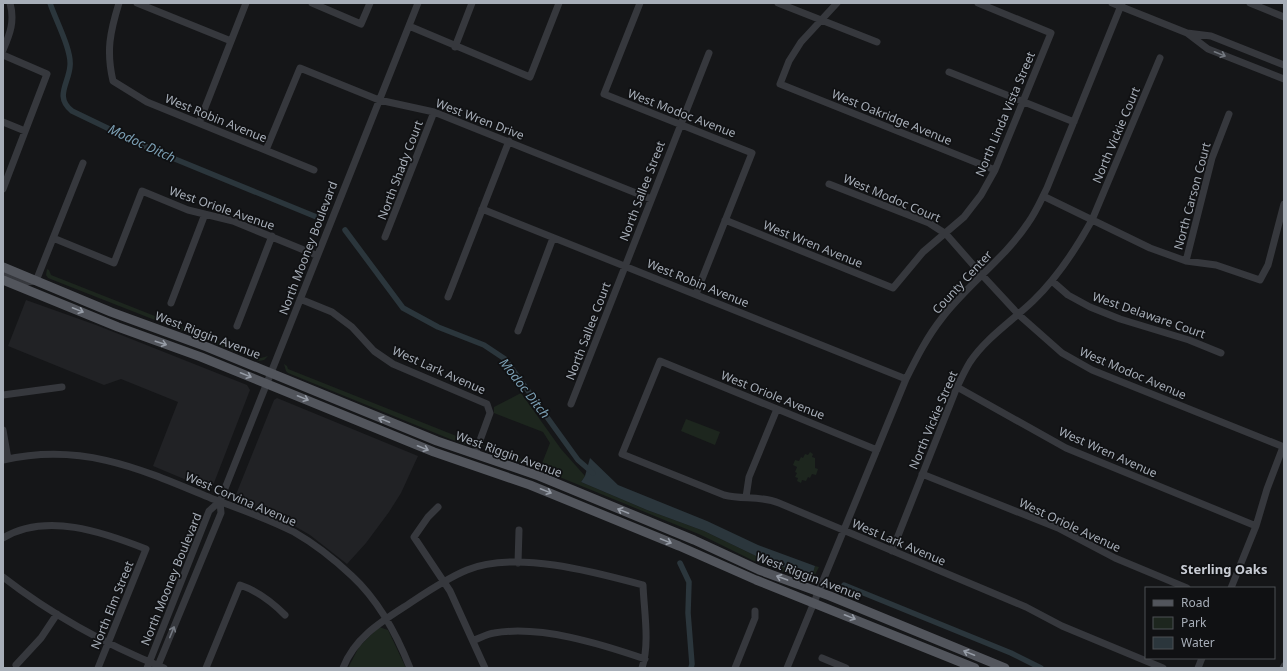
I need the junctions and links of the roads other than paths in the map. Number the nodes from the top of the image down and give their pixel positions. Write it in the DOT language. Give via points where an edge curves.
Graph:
graph roads {
  1 [pos="10,3"];
  2 [pos="119,3"];
  3 [pos="137,3"];
  4 [pos="246,3"];
  5 [pos="312,3"];
  6 [pos="370,3"];
  7 [pos="418,3"];
  8 [pos="472,3"];
  9 [pos="559,3"];
  10 [pos="640,3"];
  11 [pos="778,3"];
  12 [pos="838,3"];
  13 [pos="978,3"];
  14 [pos="1112,3"];
  15 [pos="1250,3"];
  16 [pos="1121,5"];
  17 [pos="1284,17"];
  18 [pos="823,21"];
  19 [pos="409,26"];
  20 [pos="1187,33"];
  21 [pos="231,41"];
  22 [pos="877,42"];
  23 [pos="455,47"];
  24 [pos="3,50"];
  25 [pos="709,53"];
  26 [pos="3,55"];
  27 [pos="1160,58"];
  28 [pos="1284,65"];
  29 [pos="949,72"];
  30 [pos="1284,79"];
  31 [pos="379,100"];
  32 [pos="1023,102"];
  33 [pos="434,112"];
  34 [pos="1229,114"];
  35 [pos="3,122"];
  36 [pos="1074,122"];
  37 [pos="199,123"];
  38 [pos="680,124"];
  39 [pos="25,131"];
  40 [pos="509,141"];
  41 [pos="266,150"];
  42 [pos="83,163"];
  43 [pos="314,170"];
  44 [pos="995,170"];
  45 [pos="829,184"];
  46 [pos="3,189"];
  47 [pos="1043,196"];
  48 [pos="651,199"];
  49 [pos="1284,205"];
  50 [pos="482,209"];
  51 [pos="205,214"];
  52 [pos="725,220"];
  53 [pos="1092,220"];
  54 [pos="946,234"];
  55 [pos="272,236"];
  56 [pos="385,237"];
  57 [pos="53,238"];
  58 [pos="553,238"];
  59 [pos="316,255"];
  60 [pos="1186,261"];
  61 [pos="625,266"];
  62 [pos="3,267"];
  63 [pos="3,274"];
  64 [pos="982,275"];
  65 [pos="3,280"];
  66 [pos="1052,280"];
  67 [pos="36,281"];
  68 [pos="893,288"];
  69 [pos="696,294"];
  70 [pos="43,296"];
  71 [pos="448,297"];
  72 [pos="77,298"];
  73 [pos="300,298"];
  74 [pos="171,303"];
  75 [pos="1018,314"];
  76 [pos="237,326"];
  77 [pos="518,331"];
  78 [pos="1221,354"];
  79 [pos="271,373"];
  80 [pos="906,378"];
  81 [pos="267,383"];
  82 [pos="957,386"];
  83 [pos="62,387"];
  84 [pos="3,396"];
  85 [pos="571,404"];
  86 [pos="777,409"];
  87 [pos="3,430"];
  88 [pos="1284,447"];
  89 [pos="877,450"];
  90 [pos="474,454"];
  91 [pos="622,454"];
  92 [pos="6,459"];
  93 [pos="922,474"];
  94 [pos="746,497"];
  95 [pos="220,501"];
  96 [pos="438,508"];
  97 [pos="1256,526"];
  98 [pos="519,530"];
  99 [pos="844,530"];
  100 [pos="3,538"];
  101 [pos="892,550"];
  102 [pos="518,563"];
  103 [pos="3,577"];
  104 [pos="444,582"];
  105 [pos="1185,587"];
  106 [pos="1231,587"];
  107 [pos="818,592"];
  108 [pos="814,603"];
  109 [pos="755,611"];
  110 [pos="57,614"];
  111 [pos="285,615"];
  112 [pos="385,619"];
  113 [pos="474,640"];
  114 [pos="108,643"];
  115 [pos="822,658"];
  116 [pos="645,659"];
  117 [pos="16,665"];
  118 [pos="148,665"];
  119 [pos="160,667"];
  120 [pos="98,668"];
  121 [pos="206,668"];
  122 [pos="343,668"];
  123 [pos="410,668"];
  124 [pos="485,668"];
  125 [pos="642,668"];
  126 [pos="735,668"];
  127 [pos="787,668"];
  128 [pos="846,668"];
  129 [pos="975,668"];
  130 [pos="990,668"];
  131 [pos="1005,668"];
  132 [pos="1163,668"];
  1 -- 24 [label="street" via="12,25"];
  2 -- 37 [label="street, West Robin Avenue" via="110,32 108,62 112,81 147,102"];
  3 -- 21 [label="street"];
  4 -- 21 [label="street"];
  5 -- 6 [label="street" via="361,24"];
  7 -- 19 [label="street, North Mooney Boulevard"];
  8 -- 23 [label="street"];
  9 -- 23 [label="street" via="530,77"];
  10 -- 38 [label="street, West Modoc Avenue" via="604,94"];
  11 -- 18 [label="street"];
  12 -- 18 [label="street"];
  13 -- 32 [label="street, North Linda Vista Street" via="1051,32"];
  14 -- 16 [label="street"];
  15 -- 17 [label="street"];
  16 -- 20 [label="street"];
  16 -- 36 [label="street, County Center"];
  18 -- 22 [label="street"];
  18 -- 44 [label="street, West Oakridge Avenue" via="801,42 780,84"];
  19 -- 23 [label="street"];
  19 -- 31 [label="street, North Mooney Boulevard"];
  20 -- 28 [label="street" via="1211,36"];
  20 -- 30 [label="street, one-way" via="1208,49"];
  21 -- 37 [label="street"];
  25 -- 38 [label="street"];
  26 -- 39 [label="street" via="47,74"];
  27 -- 53 [label="street, North Vickie Court"];
  29 -- 32 [label="street"];
  31 -- 33 [label="street, West Wren Drive"];
  31 -- 41 [label="street, West Wren Drive" via="300,68"];
  31 -- 59 [label="street, North Mooney Boulevard"];
  32 -- 36 [label="street"];
  32 -- 44 [label="street, North Linda Vista Street"];
  33 -- 40 [label="street, West Wren Drive"];
  33 -- 56 [label="street, North Shady Court"];
  34 -- 60 [label="street, North Carson Court" via="1212,158"];
  35 -- 39 [label="street"];
  36 -- 47 [label="street, County Center"];
  37 -- 41 [label="street, West Robin Avenue"];
  38 -- 48 [label="street, North Sallee Street"];
  38 -- 52 [label="street, West Modoc Avenue" via="752,152"];
  39 -- 46 [label="street"];
  40 -- 48 [label="street, West Wren Drive"];
  40 -- 50 [label="street"];
  41 -- 43 [label="street, West Robin Avenue"];
  42 -- 57 [label="street"];
  44 -- 54 [label="street, North Linda Vista Street" via="964,217"];
  45 -- 54 [label="street, West Modoc Court" via="929,223"];
  47 -- 53 [label="street"];
  47 -- 64 [label="street, County Center" via="1028,223"];
  48 -- 61 [label="street, North Sallee Street"];
  49 -- 60 [label="street" via="1268,265 1260,280 1216,266"];
  50 -- 58 [label="street, West Robin Avenue"];
  50 -- 71 [label="street"];
  51 -- 55 [label="street, West Oriole Avenue" via="233,221"];
  51 -- 57 [label="street, West Oriole Avenue" via="142,191 114,263"];
  51 -- 74 [label="street"];
  52 -- 68 [label="street, West Wren Avenue"];
  52 -- 69 [label="street"];
  53 -- 60 [label="street" via="1150,248"];
  53 -- 66 [label="street, North Vickie Street"];
  54 -- 64 [label="street, West Modoc Avenue"];
  54 -- 68 [label="street, North Linda Vista Street" via="923,252"];
  55 -- 59 [label="street, West Oriole Avenue"];
  55 -- 76 [label="street"];
  57 -- 67 [label="street"];
  58 -- 61 [label="street, West Robin Avenue"];
  58 -- 77 [label="street"];
  59 -- 73 [label="street, North Mooney Boulevard"];
  61 -- 69 [label="street, West Robin Avenue"];
  61 -- 85 [label="street, North Sallee Court"];
  62 -- 67 [label="main road, West Riggin Avenue"];
  63 -- 67 [label="street" via="26,282"];
  64 -- 75 [label="street, West Modoc Avenue"];
  64 -- 80 [label="street, County Center" via="942,318"];
  65 -- 70 [label="main road, West Riggin Avenue"];
  66 -- 75 [label="street, North Vickie Street"];
  66 -- 78 [label="street, West Delaware Court" via="1068,295 1090,307 1189,340"];
  67 -- 72 [label="main road, West Riggin Avenue"];
  69 -- 80 [label="street, West Robin Avenue"];
  70 -- 72 [label="main road" via="47,292 71,300"];
  70 -- 81 [label="main road, West Riggin Avenue, one-way"];
  72 -- 79 [label="main road, West Riggin Avenue" via="207,346"];
  73 -- 79 [label="street, North Mooney Boulevard"];
  73 -- 90 [label="street, West Lark Avenue" via="337,316 352,327 374,351 393,364 482,401 490,408"];
  75 -- 82 [label="street, North Vickie Street" via="991,338 971,362"];
  75 -- 88 [label="street, West Modoc Avenue" via="1062,354 1092,370"];
  79 -- 81 [label="street, North Mooney Boulevard"];
  90 -- 79 [label="main road, West Riggin Avenue, one-way"];
  80 -- 89 [label="street, County Center"];
  81 -- 95 [label="street, North Mooney Boulevard"];
  81 -- 108 [label="main road, West Riggin Avenue, one-way" via="434,452 530,485"];
  82 -- 93 [label="street, North Vickie Street"];
  82 -- 97 [label="street, West Wren Avenue" via="1066,448"];
  83 -- 84 [label="street"];
  86 -- 89 [label="street, West Oriole Avenue"];
  86 -- 91 [label="street, West Oriole Avenue" via="660,361"];
  86 -- 94 [label="street" via="749,477"];
  87 -- 92 [label="street"];
  88 -- 97 [label="street"];
  89 -- 99 [label="street, County Center"];
  107 -- 90 [label="main road, West Riggin Avenue, one-way" via="759,570 694,540 539,476"];
  91 -- 94 [label="street, West Lark Avenue" via="724,495"];
  92 -- 95 [label="street, West Corvina Avenue" via="55,454 106,459 148,472"];
  93 -- 101 [label="street, North Vickie Street"];
  93 -- 105 [label="street, West Oriole Avenue" via="1058,528 1115,558"];
  94 -- 99 [label="street, West Lark Avenue" via="770,500"];
  95 -- 112 [label="street, West Corvina Avenue" via="295,533 328,555 353,577"];
  95 -- 118 [label="street, North Mooney Boulevard" via="209,511"];
  119 -- 95 [label="street, North Mooney Boulevard, one-way" via="221,513"];
  96 -- 104 [label="street" via="428,516 414,537"];
  97 -- 106 [label="street"];
  98 -- 102 [label="street"];
  99 -- 101 [label="street, West Lark Avenue"];
  99 -- 107 [label="street, County Center"];
  100 -- 114 [label="street, North Elm Street" via="32,528 66,527 100,532 146,549"];
  101 -- 132 [label="street, West Lark Avenue"];
  102 -- 104 [label="street" via="485,565"];
  102 -- 116 [label="street" via="580,569 643,585"];
  103 -- 110 [label="street"];
  104 -- 112 [label="street"];
  104 -- 113 [label="street"];
  107 -- 108 [label="street, County Center"];
  131 -- 107 [label="main road, West Riggin Avenue, one-way"];
  108 -- 127 [label="street, County Center"];
  108 -- 129 [label="main road, West Riggin Avenue, one-way"];
  109 -- 126 [label="street" via="755,618"];
  110 -- 114 [label="street"];
  110 -- 117 [label="street" via="41,638"];
  111 -- 121 [label="street" via="272,602 240,585"];
  112 -- 122 [label="street" via="358,642"];
  112 -- 123 [label="street, West Corvina Avenue" via="402,647"];
  113 -- 116 [label="street" via="493,633 549,634 594,643"];
  113 -- 124 [label="street"];
  114 -- 118 [label="street"];
  114 -- 120 [label="street, North Elm Street"];
  115 -- 128 [label="street"];
  116 -- 125 [label="street"];
  118 -- 119 [label="street"];
  129 -- 130 [label="main road"];
}
